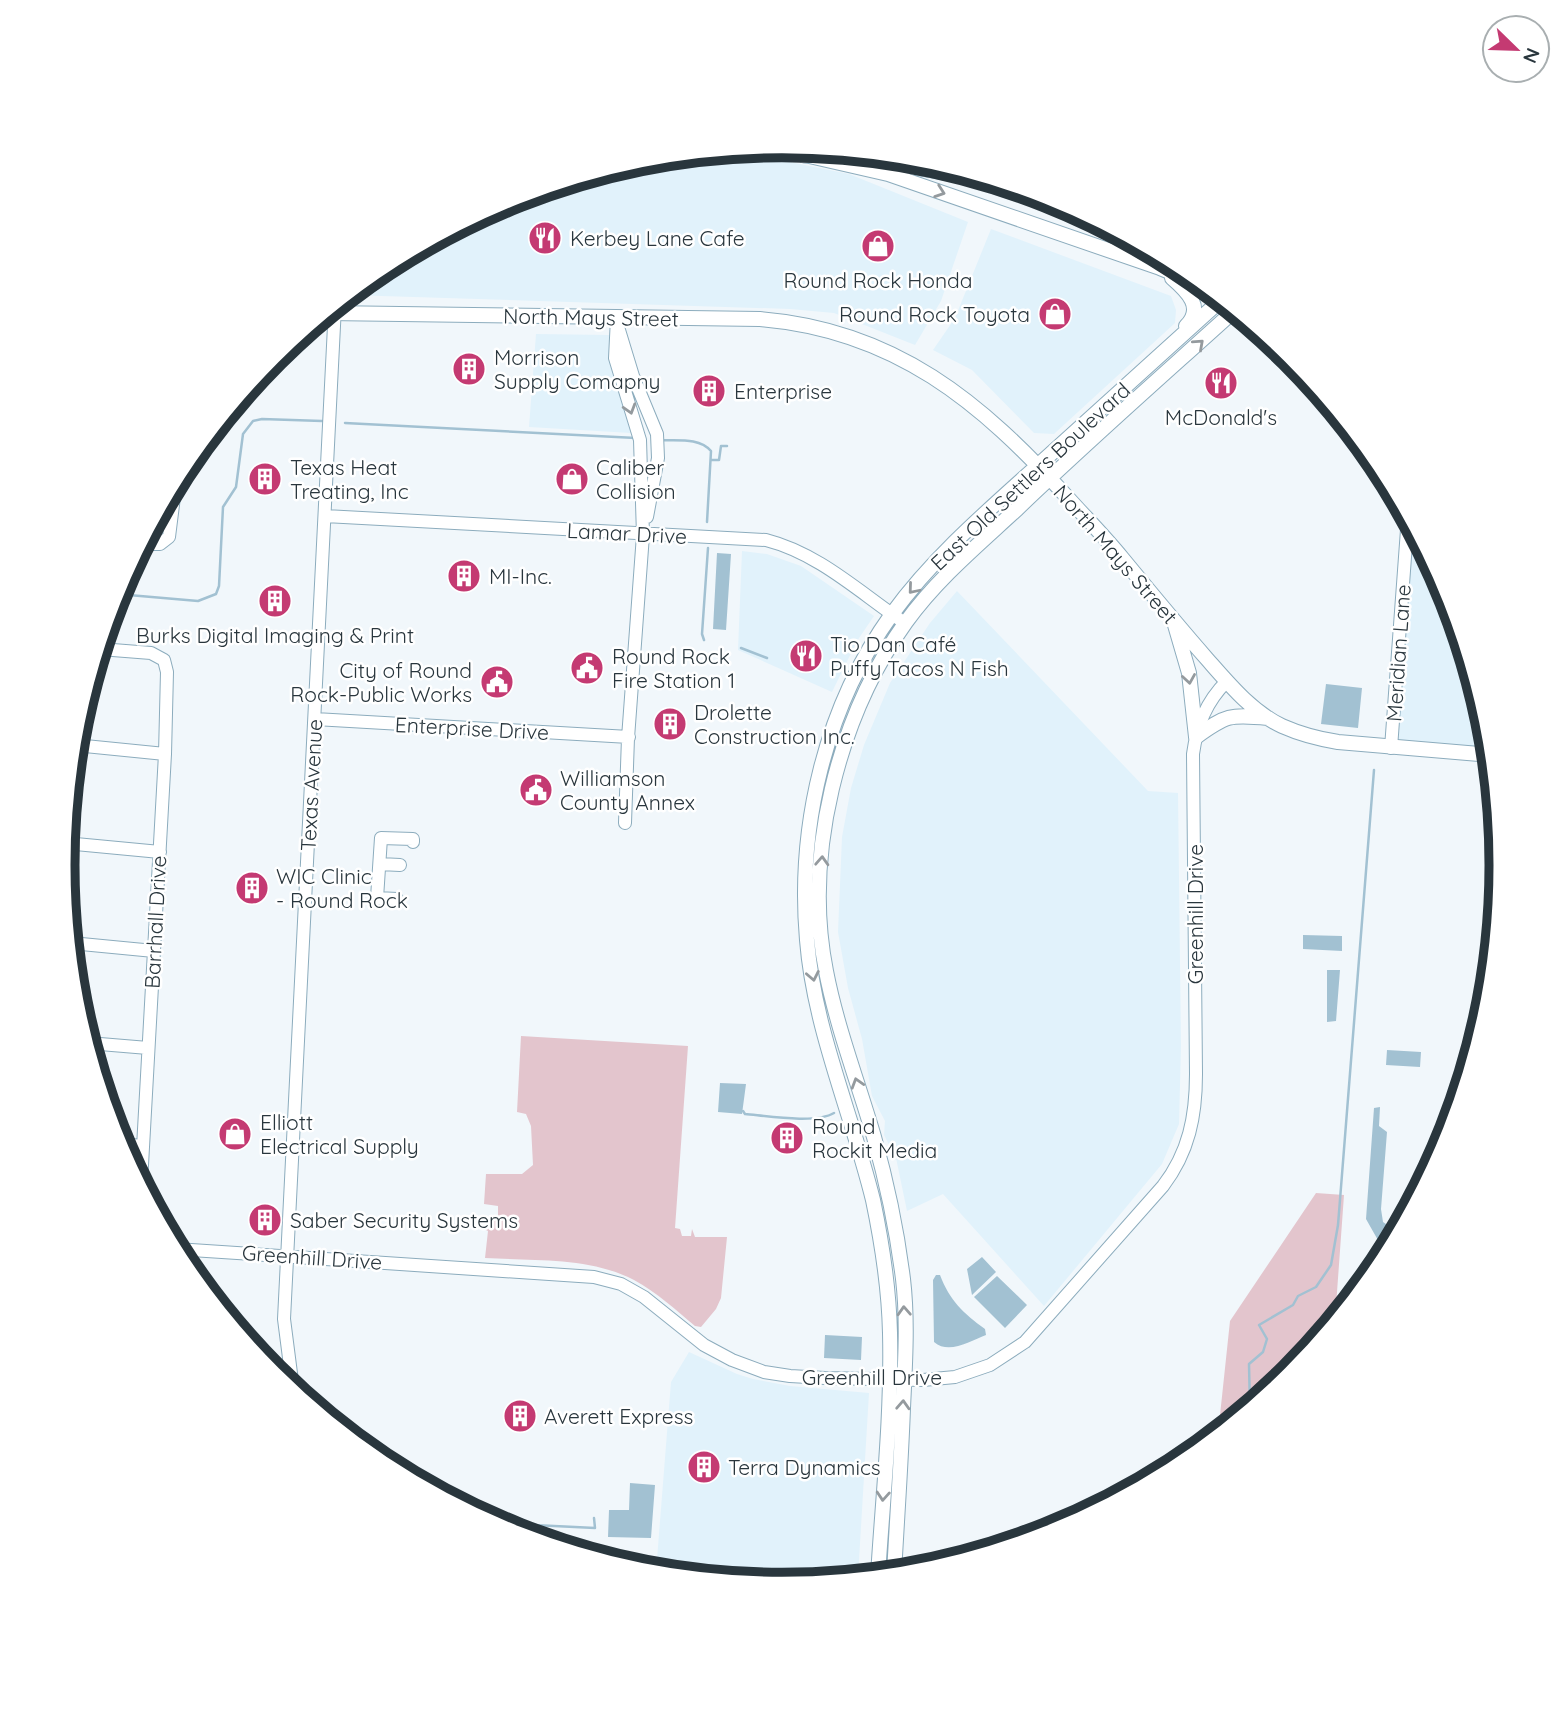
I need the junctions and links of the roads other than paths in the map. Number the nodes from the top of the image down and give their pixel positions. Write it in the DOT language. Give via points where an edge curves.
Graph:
graph roads {
  1 [pos="825,159"];
  2 [pos="1160,268"];
  3 [pos="1215,305"];
  4 [pos="343,311"];
  5 [pos="1229,317"];
  6 [pos="617,318"];
  7 [pos="332,320"];
  8 [pos="1159,356"];
  9 [pos="1038,465"];
  10 [pos="1050,478"];
  11 [pos="173,506"];
  12 [pos="325,516"];
  13 [pos="1407,533"];
  14 [pos="643,535"];
  15 [pos="152,544"];
  16 [pos="892,614"];
  17 [pos="1174,622"];
  18 [pos="905,624"];
  19 [pos="109,650"];
  20 [pos="1227,681"];
  21 [pos="1269,718"];
  22 [pos="314,719"];
  23 [pos="1392,730"];
  24 [pos="629,737"];
  25 [pos="1196,737"];
  26 [pos="86,746"];
  27 [pos="1376,746"];
  28 [pos="1391,748"];
  29 [pos="1406,749"];
  30 [pos="165,754"];
  31 [pos="1481,754"];
  32 [pos="625,823"];
  33 [pos="412,842"];
  34 [pos="76,844"];
  35 [pos="160,852"];
  36 [pos="380,864"];
  37 [pos="400,865"];
  38 [pos="397,899"];
  39 [pos="80,944"];
  40 [pos="154,951"];
  41 [pos="98,1043"];
  42 [pos="148,1048"];
  43 [pos="133,1145"];
  44 [pos="143,1146"];
  45 [pos="142,1165"];
  46 [pos="188,1249"];
  47 [pos="287,1256"];
  48 [pos="291,1373"];
  49 [pos="897,1379"];
  50 [pos="894,1563"];
  51 [pos="879,1565"];
  1 -- 2 [label="main road, one-way" via="888,174"];
  2 -- 8 [label="main road" via="1186,290 1195,313"];
  3 -- 8 [label="main road, East Old Settlers Boulevard"];
  4 -- 6 [label="main road, North Mays Street"];
  10 -- 5 [label="main road, East Old Settlers Boulevard, one-way"];
  6 -- 9 [label="main road, North Mays Street" via="769,320 851,337 952,389 997,424"];
  6 -- 14 [label="street" via="615,358 640,440"];
  7 -- 12 [label="street, Texas Avenue"];
  8 -- 9 [label="main road, East Old Settlers Boulevard"];
  9 -- 10 [label="main road, North Mays Street"];
  9 -- 16 [label="main road, East Old Settlers Boulevard, one-way" via="941,556"];
  10 -- 17 [label="main road, North Mays Street"];
  10 -- 18 [label="main road, East Old Settlers Boulevard" via="948,573"];
  11 -- 15 [label="street" via="169,537"];
  12 -- 14 [label="street, Lamar Drive"];
  12 -- 22 [label="street, Texas Avenue"];
  13 -- 23 [label="street, Meridian Lane"];
  14 -- 16 [label="street, Lamar Drive" via="780,544 813,558"];
  14 -- 24 [label="street"];
  16 -- 18 [label="street, Lamar Drive"];
  16 -- 49 [label="main road, East Old Settlers Boulevard, one-way" via="840,708 814,799 805,870 807,941 819,1011 879,1226"];
  17 -- 20 [label="main road, North Mays Street"];
  17 -- 25 [label="main road, one-way" via="1189,673"];
  49 -- 18 [label="main road, East Old Settlers Boulevard, one-way" via="903,1282 896,1237 876,1142 828,981 820,892 827,815 843,749 870,683"];
  19 -- 30 [label="street, Barrhall Drive" via="151,653 164,660"];
  20 -- 21 [label="main road, North Mays Street"];
  20 -- 25 [label="street, Greenhill Drive" via="1206,706"];
  21 -- 25 [label="main road" via="1244,715 1221,719"];
  21 -- 27 [label="main road, North Mays Street" via="1314,738"];
  22 -- 24 [label="street, Enterprise Drive"];
  22 -- 47 [label="street, Texas Avenue"];
  23 -- 27 [label="street"];
  23 -- 28 [label="street, Meridian Lane"];
  23 -- 29 [label="street"];
  24 -- 32 [label="street"];
  25 -- 49 [label="street, Greenhill Drive" via="1196,1101 1185,1149 1163,1186 1014,1351 964,1375"];
  26 -- 30 [label="street"];
  27 -- 28 [label="main road, North Mays Street"];
  28 -- 29 [label="main road, North Mays Street"];
  29 -- 31 [label="main road, North Mays Street"];
  30 -- 35 [label="street, Barrhall Drive"];
  33 -- 36 [label="street" via="381,838"];
  34 -- 35 [label="street"];
  35 -- 40 [label="street, Barrhall Drive"];
  36 -- 37 [label="street"];
  36 -- 38 [label="street" via="377,898"];
  39 -- 40 [label="street"];
  40 -- 42 [label="street, Barrhall Drive"];
  41 -- 42 [label="street"];
  42 -- 44 [label="street, Barrhall Drive"];
  43 -- 44 [label="street"];
  44 -- 45 [label="street, Barrhall Drive"];
  46 -- 47 [label="street, Greenhill Drive"];
  47 -- 48 [label="street, Texas Avenue" via="284,1319"];
  47 -- 49 [label="street, Greenhill Drive" via="594,1277 621,1284 644,1297 704,1345 751,1368 790,1376"];
  50 -- 49 [label="main road, East Old Settlers Boulevard, one-way"];
  49 -- 51 [label="main road, East Old Settlers Boulevard, one-way"];
}
